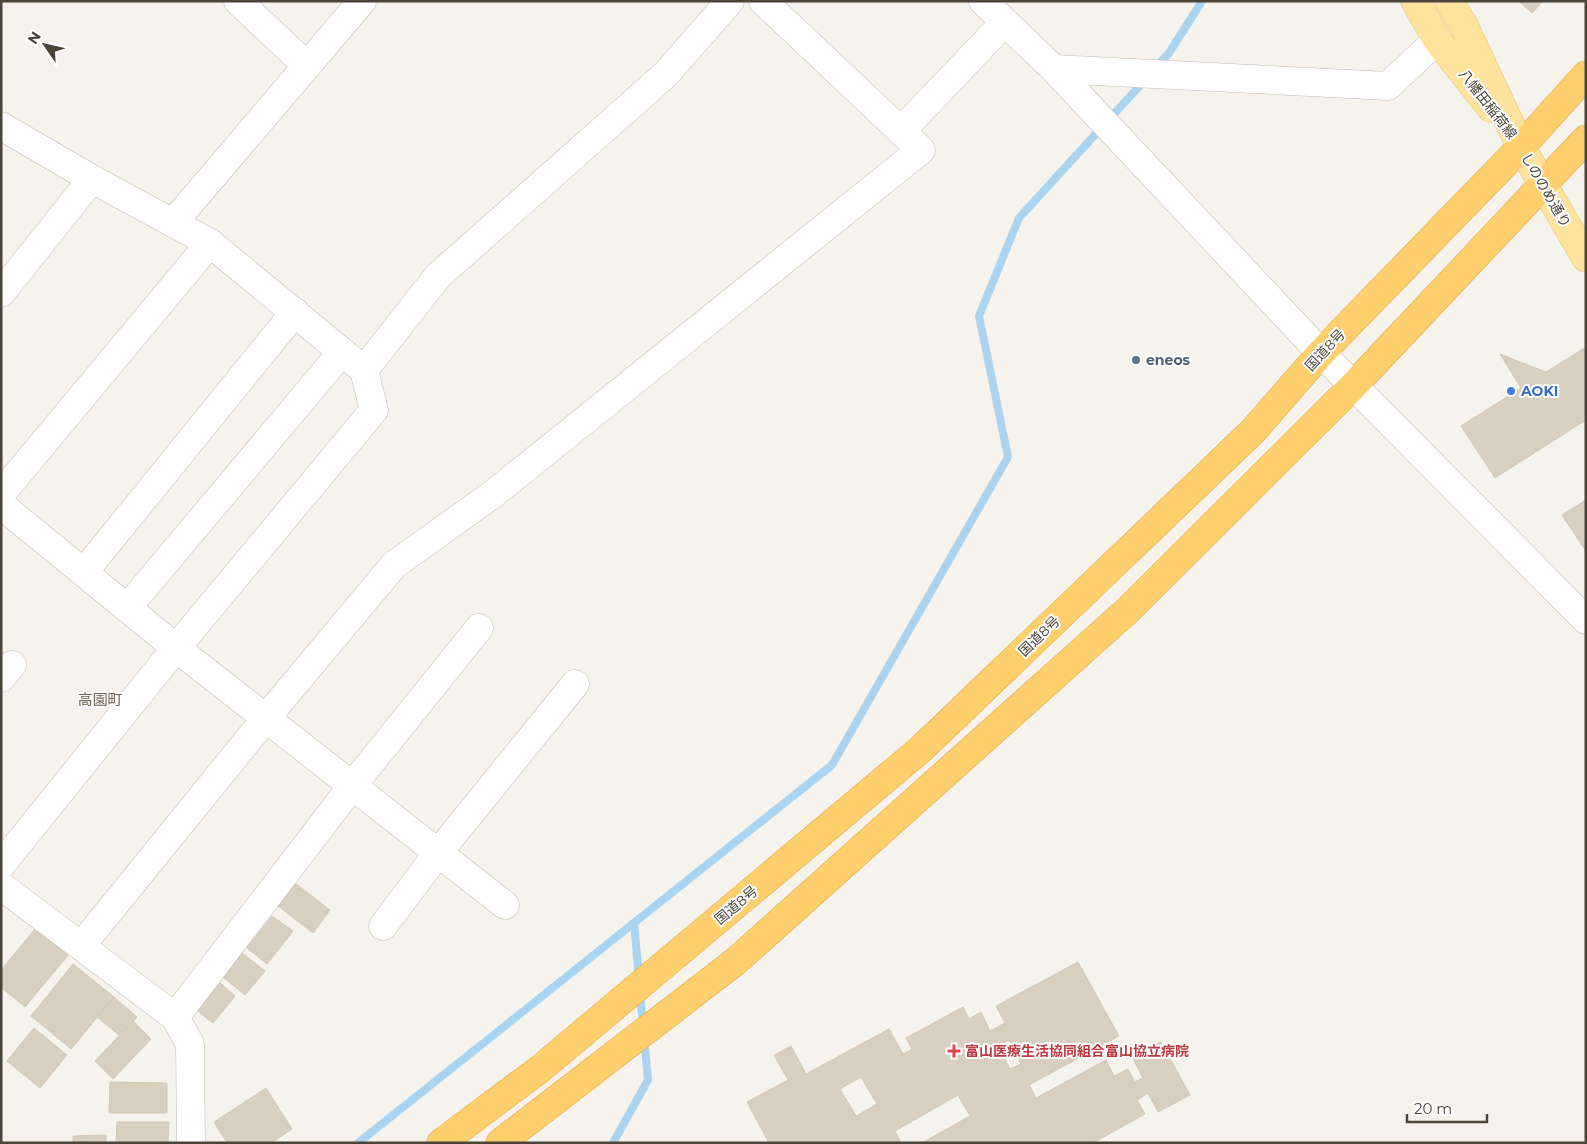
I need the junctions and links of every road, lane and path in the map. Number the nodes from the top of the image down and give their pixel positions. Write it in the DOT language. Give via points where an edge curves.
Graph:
graph roads {
  1 [pos="238,1"];
  2 [pos="362,1"];
  3 [pos="730,1"];
  4 [pos="763,1"];
  5 [pos="983,1"];
  6 [pos="1415,1"];
  7 [pos="1449,1"];
  8 [pos="1005,22"];
  9 [pos="1437,40"];
  10 [pos="307,66"];
  11 [pos="1054,69"];
  12 [pos="1586,75"];
  13 [pos="1,126"];
  14 [pos="901,131"];
  15 [pos="1586,139"];
  16 [pos="1521,147"];
  17 [pos="92,179"];
  18 [pos="1542,185"];
  19 [pos="173,222"];
  20 [pos="210,242"];
  21 [pos="1586,258"];
  22 [pos="1,293"];
  23 [pos="294,312"];
  24 [pos="342,352"];
  25 [pos="1321,354"];
  26 [pos="364,370"];
  27 [pos="1354,385"];
  28 [pos="1,494"];
  29 [pos="1,505"];
  30 [pos="84,572"];
  31 [pos="1580,605"];
  32 [pos="127,608"];
  33 [pos="479,628"];
  34 [pos="176,648"];
  35 [pos="575,684"];
  36 [pos="266,718"];
  37 [pos="352,786"];
  38 [pos="438,852"];
  39 [pos="1,865"];
  40 [pos="1,886"];
  41 [pos="505,905"];
  42 [pos="383,926"];
  43 [pos="81,946"];
  44 [pos="175,1017"];
  45 [pos="191,1143"];
  46 [pos="441,1143"];
  47 [pos="500,1143"];
  1 -- 10 [label="street"];
  2 -- 10 [label="street"];
  3 -- 26 [label="street" via="666,74 438,276"];
  4 -- 14 [label="street"];
  5 -- 8 [label="street"];
  6 -- 9 [label="main road, 八幡田稲荷線"];
  7 -- 16 [label="main road, 八幡田稲荷線"];
  8 -- 11 [label="street"];
  8 -- 14 [label="street"];
  9 -- 11 [label="street" via="1388,86"];
  9 -- 16 [label="main road, 八幡田稲荷線"];
  10 -- 19 [label="street"];
  11 -- 25 [label="street"];
  12 -- 16 [label="highway, 国道8号"];
  13 -- 17 [label="street"];
  14 -- 36 [label="street" via="921,150 493,494 394,565"];
  15 -- 18 [label="highway"];
  16 -- 18 [label="main road, しののめ通り"];
  16 -- 25 [label="highway, 国道8号"];
  17 -- 19 [label="street"];
  17 -- 22 [label="street"];
  18 -- 21 [label="main road, しののめ通り"];
  18 -- 27 [label="highway"];
  19 -- 20 [label="street"];
  20 -- 23 [label="street"];
  20 -- 28 [label="street"];
  23 -- 24 [label="street"];
  23 -- 30 [label="street"];
  24 -- 26 [label="street"];
  24 -- 32 [label="street"];
  25 -- 27 [label="street"];
  25 -- 46 [label="highway, 国道8号" via="1253,431 921,749 540,1069"];
  26 -- 34 [label="street" via="374,410"];
  27 -- 31 [label="street"];
  27 -- 47 [label="highway" via="1128,610 736,961"];
  29 -- 30 [label="street"];
  30 -- 32 [label="street"];
  32 -- 34 [label="street"];
  33 -- 37 [label="street"];
  34 -- 36 [label="street"];
  34 -- 39 [label="street"];
  35 -- 38 [label="street"];
  36 -- 37 [label="street"];
  36 -- 43 [label="street"];
  37 -- 38 [label="street"];
  37 -- 44 [label="street"];
  38 -- 41 [label="street"];
  38 -- 42 [label="street"];
  40 -- 43 [label="street"];
  43 -- 44 [label="street"];
  44 -- 45 [label="street" via="190,1044"];
}
